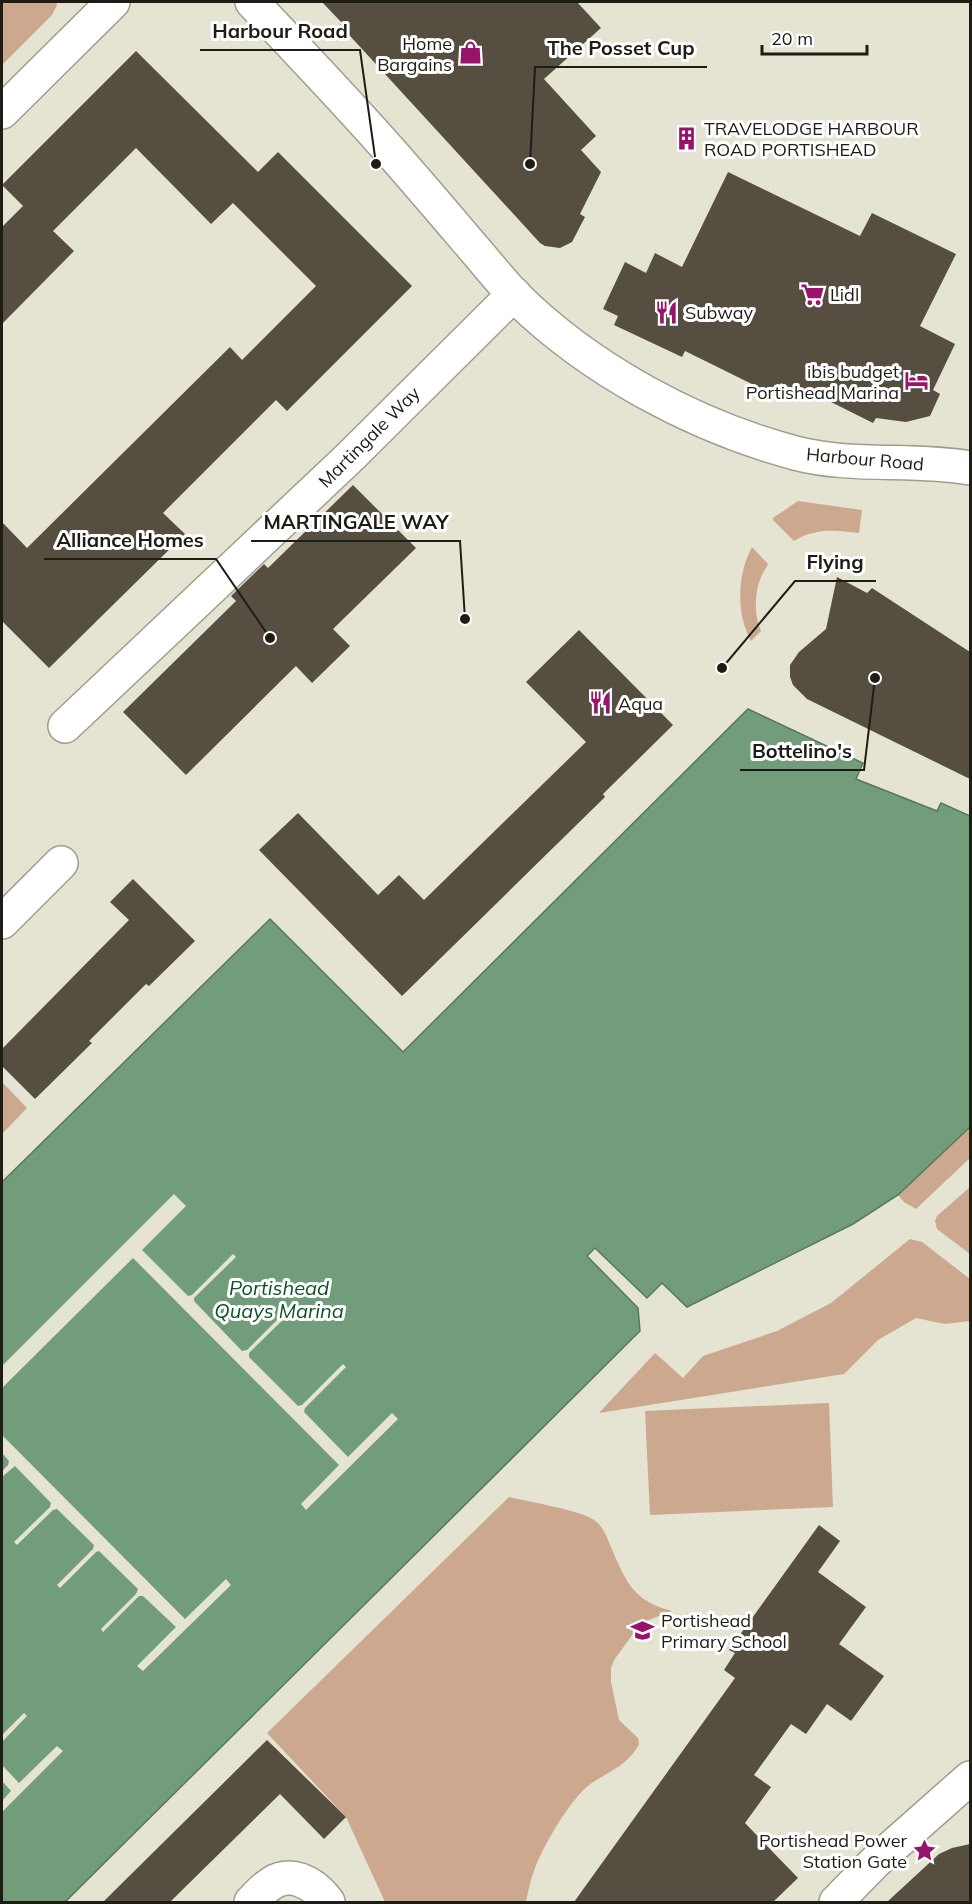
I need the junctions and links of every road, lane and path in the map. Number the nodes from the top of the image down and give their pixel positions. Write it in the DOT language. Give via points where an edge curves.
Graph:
graph roads {
  1 [pos="113,2"];
  2 [pos="252,2"];
  3 [pos="2,112"];
  4 [pos="513,294"];
  5 [pos="970,468"];
  6 [pos="65,726"];
  7 [pos="61,863"];
  8 [pos="4,913"];
  9 [pos="970,1778"];
  10 [pos="251,1902"];
  11 [pos="328,1902"];
  12 [pos="836,1902"];
  1 -- 3 [label="street"];
  2 -- 4 [label="street, Harbour Road" via="389,150"];
  4 -- 5 [label="street, Harbour Road" via="573,346 644,392 760,443 821,458"];
  4 -- 6 [label="street, Martingale Way" via="351,456"];
  7 -- 8 [label="street"];
  9 -- 12 [label="street"];
  10 -- 11 [label="street" via="268,1885 288,1878 306,1882"];
}
